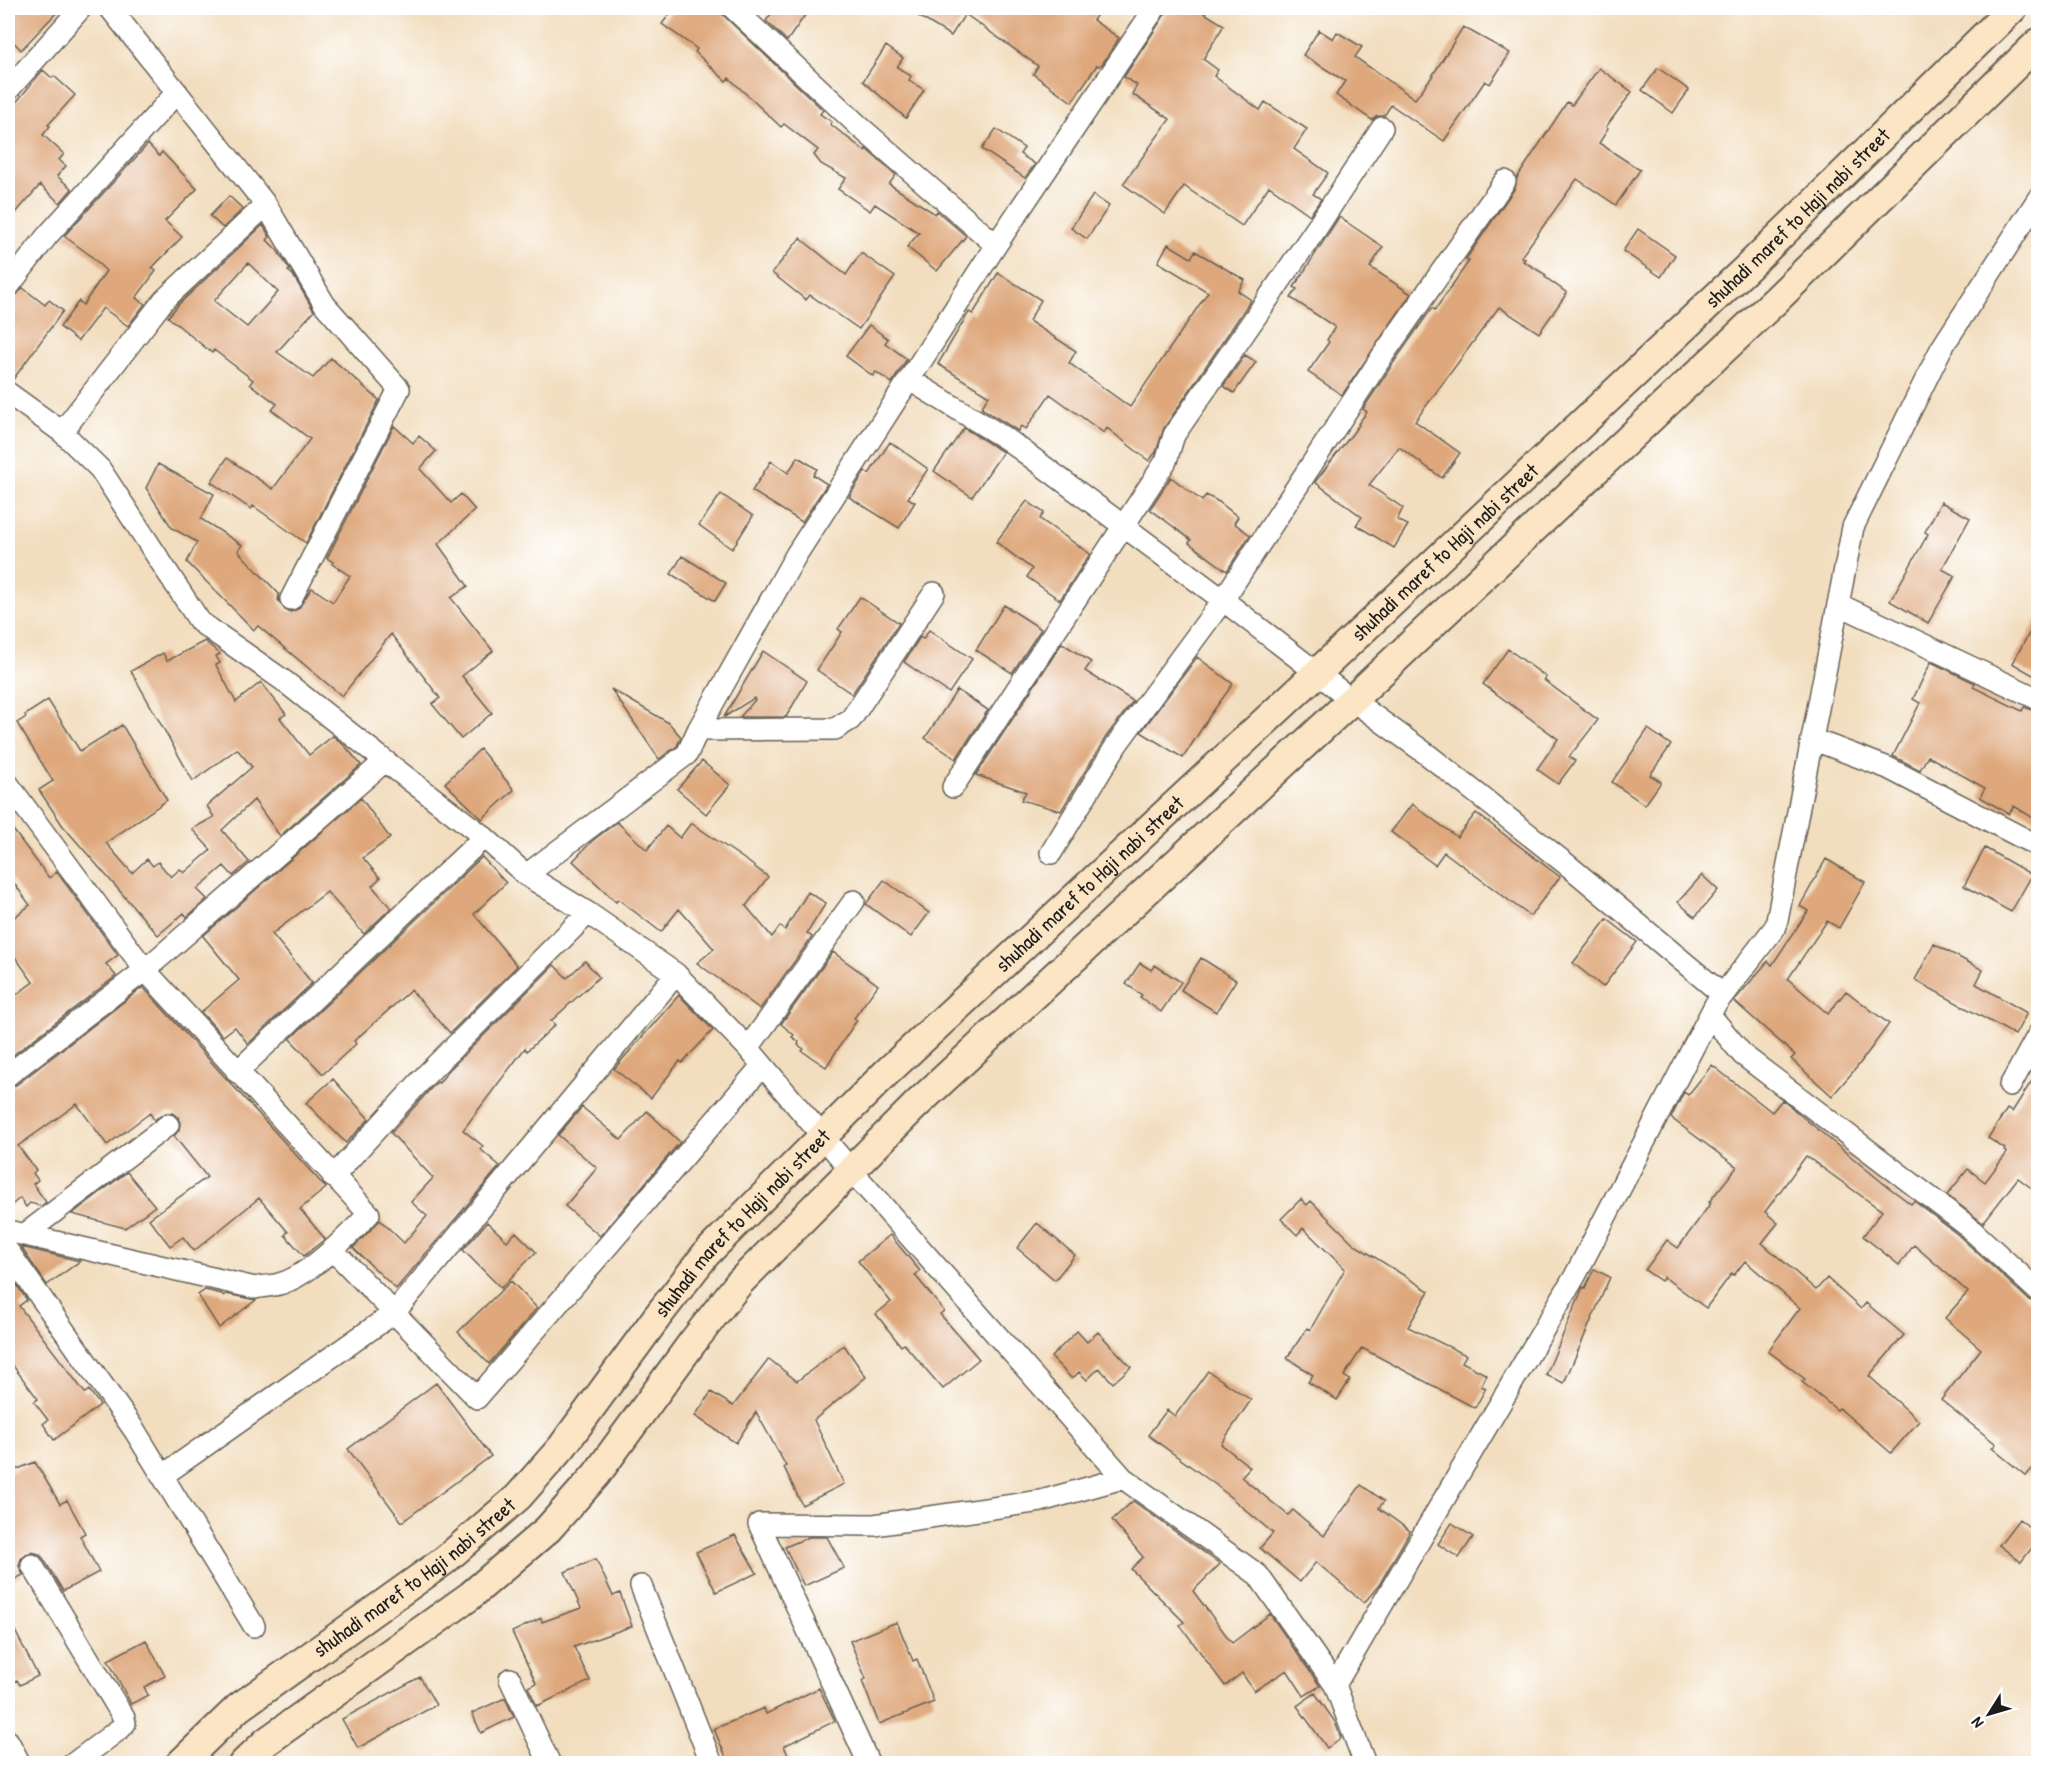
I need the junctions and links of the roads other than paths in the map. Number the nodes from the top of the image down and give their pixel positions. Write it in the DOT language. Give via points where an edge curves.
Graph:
graph roads {
  1 [pos="81,8"];
  2 [pos="110,8"];
  3 [pos="733,8"];
  4 [pos="1155,8"];
  5 [pos="2013,8"];
  6 [pos="2038,43"];
  7 [pos="8,90"];
  8 [pos="177,92"];
  9 [pos="1382,128"];
  10 [pos="1505,181"];
  11 [pos="2038,199"];
  12 [pos="266,205"];
  13 [pos="996,245"];
  14 [pos="8,287"];
  15 [pos="910,380"];
  16 [pos="8,393"];
  17 [pos="62,432"];
  18 [pos="1124,526"];
  19 [pos="934,593"];
  20 [pos="291,599"];
  21 [pos="1223,600"];
  22 [pos="1838,604"];
  23 [pos="1317,673"];
  24 [pos="2038,699"];
  25 [pos="1352,700"];
  26 [pos="698,730"];
  27 [pos="1812,739"];
  28 [pos="385,761"];
  29 [pos="8,783"];
  30 [pos="953,788"];
  31 [pos="484,837"];
  32 [pos="2038,846"];
  33 [pos="1052,853"];
  34 [pos="526,875"];
  35 [pos="854,901"];
  36 [pos="588,914"];
  37 [pos="145,970"];
  38 [pos="676,974"];
  39 [pos="1723,995"];
  40 [pos="1710,1015"];
  41 [pos="2038,1035"];
  42 [pos="748,1048"];
  43 [pos="762,1066"];
  44 [pos="237,1072"];
  45 [pos="8,1075"];
  46 [pos="2010,1086"];
  47 [pos="168,1125"];
  48 [pos="823,1137"];
  49 [pos="851,1170"];
  50 [pos="333,1177"];
  51 [pos="16,1233"];
  52 [pos="333,1250"];
  53 [pos="8,1251"];
  54 [pos="2038,1291"];
  55 [pos="394,1313"];
  56 [pos="162,1476"];
  57 [pos="1123,1478"];
  58 [pos="32,1565"];
  59 [pos="641,1586"];
  60 [pos="254,1626"];
  61 [pos="510,1679"];
  62 [pos="1335,1685"];
  63 [pos="8,1741"];
  64 [pos="20,1764"];
  65 [pos="74,1764"];
  66 [pos="180,1764"];
  67 [pos="243,1764"];
  68 [pos="550,1764"];
  69 [pos="712,1764"];
  70 [pos="869,1764"];
  71 [pos="1365,1764"];
  1 -- 7 [label="street"];
  2 -- 8 [label="street"];
  3 -- 13 [label="street" via="860,127"];
  4 -- 13 [label="street"];
  5 -- 23 [label="main road, shuhadi maref to Haji nabi street" via="1748,267"];
  6 -- 25 [label="main road" via="1777,299"];
  8 -- 12 [label="street"];
  8 -- 14 [label="street" via="47,237"];
  9 -- 18 [label="street" via="1174,435 1166,461"];
  10 -- 21 [label="street" via="1383,356"];
  11 -- 22 [label="street" via="1941,349 1853,527"];
  12 -- 17 [label="street" via="164,300"];
  12 -- 20 [label="street" via="325,305 399,389"];
  13 -- 15 [label="street"];
  15 -- 18 [label="street" via="1008,440"];
  15 -- 26 [label="street" via="796,555"];
  16 -- 17 [label="street"];
  17 -- 28 [label="street" via="100,469 200,622 284,681"];
  18 -- 21 [label="street"];
  18 -- 30 [label="street"];
  19 -- 26 [label="street" via="845,724 835,729"];
  21 -- 23 [label="street"];
  21 -- 33 [label="street" via="1117,744"];
  22 -- 24 [label="street"];
  22 -- 27 [label="street"];
  23 -- 25 [label="street"];
  23 -- 48 [label="main road, shuhadi maref to Haji nabi street" via="885,1074"];
  25 -- 39 [label="street" via="1428,754"];
  25 -- 49 [label="main road"];
  26 -- 34 [label="street" via="687,754"];
  27 -- 32 [label="street" via="1888,768"];
  27 -- 39 [label="street" via="1776,926"];
  28 -- 31 [label="street"];
  28 -- 37 [label="street"];
  29 -- 37 [label="street"];
  31 -- 34 [label="street"];
  31 -- 44 [label="street"];
  34 -- 36 [label="street"];
  35 -- 42 [label="street"];
  36 -- 38 [label="street"];
  36 -- 50 [label="street" via="426,1075"];
  37 -- 44 [label="street"];
  37 -- 45 [label="street"];
  38 -- 42 [label="street"];
  38 -- 55 [label="street"];
  39 -- 40 [label="street"];
  40 -- 54 [label="street" via="1743,1054 1965,1224"];
  40 -- 62 [label="street" via="1575,1276"];
  41 -- 46 [label="street"];
  42 -- 43 [label="street"];
  43 -- 48 [label="street"];
  43 -- 55 [label="street" via="477,1398"];
  44 -- 50 [label="street"];
  47 -- 51 [label="street"];
  48 -- 49 [label="street"];
  48 -- 66 [label="main road, shuhadi maref to Haji nabi street" via="706,1254 562,1448 518,1497 445,1560 238,1708"];
  49 -- 57 [label="street"];
  49 -- 67 [label="main road" via="739,1283 596,1475 548,1529 470,1596 266,1742"];
  50 -- 52 [label="street" via="369,1215"];
  51 -- 52 [label="street" via="255,1288 281,1284"];
  52 -- 55 [label="street"];
  53 -- 56 [label="street" via="135,1431"];
  55 -- 56 [label="street"];
  56 -- 60 [label="street"];
  57 -- 62 [label="street" via="1258,1575"];
  57 -- 70 [label="street" via="1041,1501 874,1526 759,1524"];
  58 -- 65 [label="street" via="124,1718 121,1728"];
  59 -- 69 [label="street"];
  61 -- 68 [label="street"];
  62 -- 71 [label="street"];
  63 -- 64 [label="street"];
}
